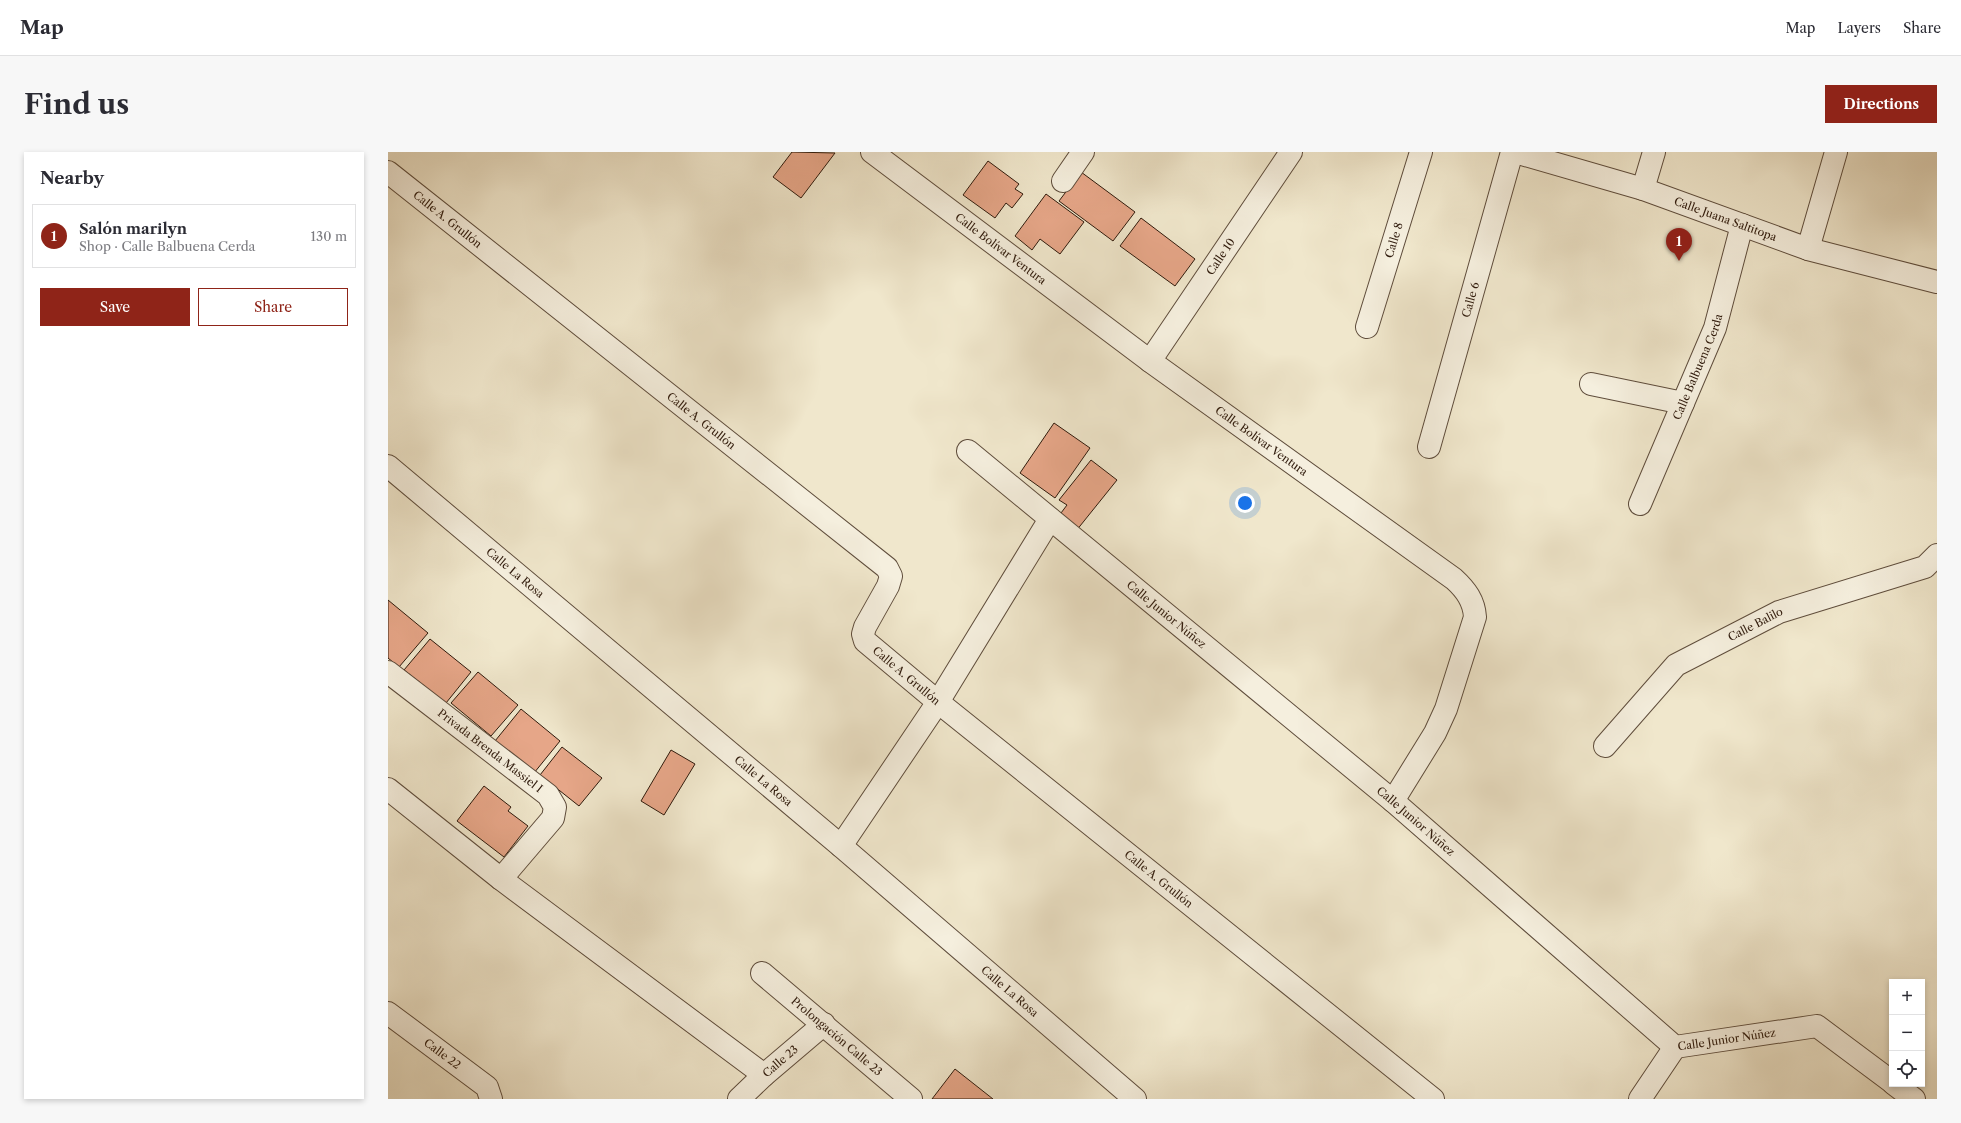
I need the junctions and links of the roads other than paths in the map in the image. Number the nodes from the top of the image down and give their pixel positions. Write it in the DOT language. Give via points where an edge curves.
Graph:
graph roads {
  1 [pos="872,152"];
  2 [pos="1083,152"];
  3 [pos="1290,152"];
  4 [pos="1421,152"];
  5 [pos="1512,152"];
  6 [pos="1516,152"];
  7 [pos="1654,152"];
  8 [pos="1836,152"];
  9 [pos="1546,156"];
  10 [pos="388,172"];
  11 [pos="1063,182"];
  12 [pos="1643,189"];
  13 [pos="1742,225"];
  14 [pos="1808,249"];
  15 [pos="1937,282"];
  16 [pos="1367,327"];
  17 [pos="1150,361"];
  18 [pos="1591,384"];
  19 [pos="1683,403"];
  20 [pos="1430,447"];
  21 [pos="968,450"];
  22 [pos="388,466"];
  23 [pos="1640,504"];
  24 [pos="1050,519"];
  25 [pos="1937,555"];
  26 [pos="388,672"];
  27 [pos="938,702"];
  28 [pos="1605,746"];
  29 [pos="388,790"];
  30 [pos="1393,801"];
  31 [pos="841,846"];
  32 [pos="501,879"];
  33 [pos="762,973"];
  34 [pos="388,1013"];
  35 [pos="824,1024"];
  36 [pos="1675,1047"];
  37 [pos="764,1075"];
  38 [pos="1889,1080"];
  39 [pos="1898,1087"];
  40 [pos="491,1099"];
  41 [pos="738,1099"];
  42 [pos="911,1099"];
  43 [pos="1135,1099"];
  44 [pos="1433,1099"];
  45 [pos="1640,1099"];
  46 [pos="1914,1099"];
  1 -- 17 [label="street, Calle Bolívar Ventura"];
  2 -- 11 [label="street"];
  3 -- 17 [label="street, Calle 10"];
  4 -- 16 [label="street, Calle 8"];
  5 -- 20 [label="street, Calle 6"];
  6 -- 9 [label="street, Calle Juana Saltitopa"];
  7 -- 12 [label="street"];
  8 -- 14 [label="street"];
  9 -- 12 [label="street, Calle Juana Saltitopa"];
  10 -- 27 [label="street, Calle A. Grullón" via="887,568 890,576 888,586 862,634 865,641"];
  12 -- 13 [label="street, Calle Juana Saltitopa"];
  13 -- 14 [label="street, Calle Juana Saltitopa"];
  13 -- 19 [label="street, Calle Balbuena Cerda" via="1715,328"];
  14 -- 15 [label="street, Calle Juana Saltitopa"];
  17 -- 30 [label="street, Calle Bolívar Ventura" via="1454,579 1470,598 1475,618 1446,709"];
  18 -- 19 [label="street"];
  19 -- 23 [label="street, Calle Balbuena Cerda"];
  21 -- 24 [label="street, Calle Junior Núñez"];
  22 -- 31 [label="street, Calle La Rosa"];
  24 -- 27 [label="street"];
  24 -- 30 [label="street, Calle Junior Núñez"];
  25 -- 28 [label="street, Calle Balilo" via="1925,567 1779,612 1676,665"];
  26 -- 32 [label="street, Privada Brenda Massiel I" via="548,795 555,807 553,818"];
  27 -- 31 [label="street"];
  27 -- 44 [label="street, Calle A. Grullón"];
  29 -- 32 [label="street"];
  30 -- 36 [label="street, Calle Junior Núñez"];
  31 -- 43 [label="street, Calle La Rosa"];
  32 -- 37 [label="street"];
  33 -- 35 [label="street, Prolongación Calle 23"];
  34 -- 40 [label="street, Calle 22" via="487,1087"];
  35 -- 37 [label="street, Calle 23"];
  35 -- 42 [label="street, Prolongación Calle 23"];
  36 -- 38 [label="street, Calle Junior Núñez" via="1817,1026"];
  36 -- 45 [label="street"];
  37 -- 41 [label="street, Calle 23"];
  39 -- 46 [label="street, Calle Junior Núñez"];
}
